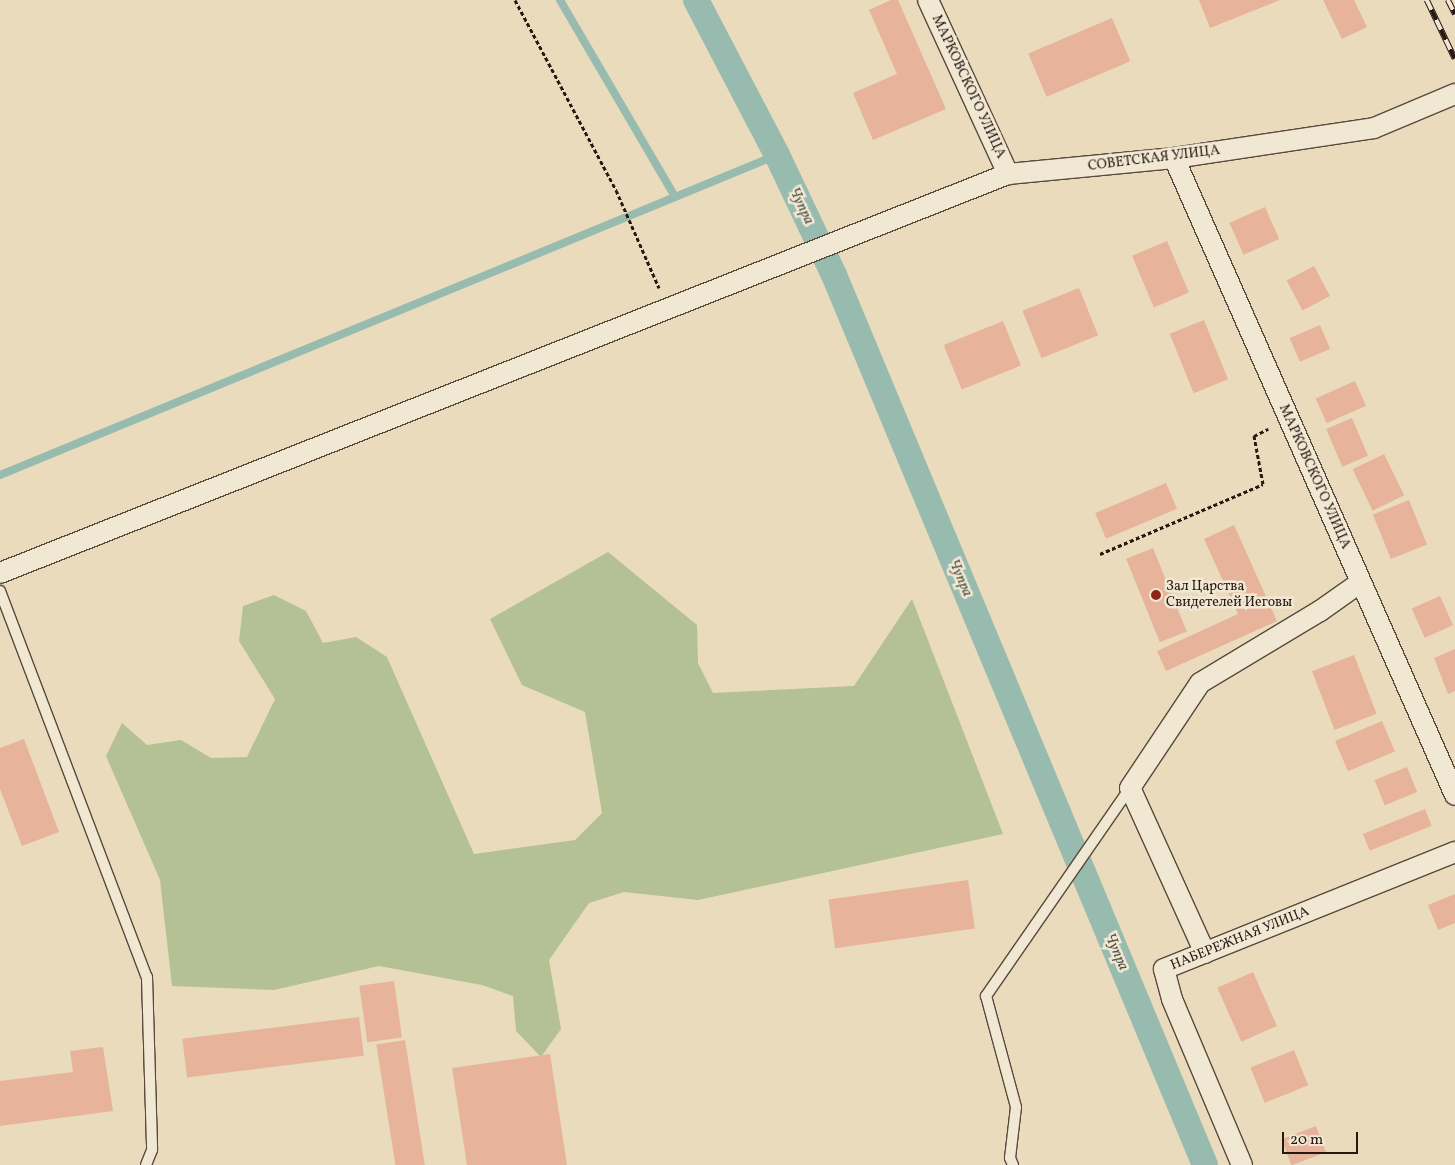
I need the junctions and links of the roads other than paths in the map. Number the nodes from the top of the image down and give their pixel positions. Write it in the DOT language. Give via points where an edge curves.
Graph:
graph roads {
  1 [pos="928,0"];
  2 [pos="1455,94"];
  3 [pos="1174,158"];
  4 [pos="1008,174"];
  5 [pos="0,573"];
  6 [pos="1361,582"];
  7 [pos="0,591"];
  8 [pos="1130,788"];
  9 [pos="1455,795"];
  10 [pos="1455,852"];
  11 [pos="1205,953"];
  12 [pos="146,1165"];
  13 [pos="1013,1165"];
  14 [pos="1242,1165"];
  1 -- 4 [label="street, МАРКОВСКОГО УЛИЦА"];
  2 -- 3 [label="street, СОВЕТСКАЯ УЛИЦА" via="1374,128"];
  3 -- 4 [label="street, СОВЕТСКАЯ УЛИЦА"];
  3 -- 6 [label="street, МАРКОВСКОГО УЛИЦА"];
  4 -- 5 [label="street, СОВЕТСКАЯ УЛИЦА"];
  6 -- 8 [label="street" via="1320,611 1200,683"];
  6 -- 9 [label="street, МАРКОВСКОГО УЛИЦА"];
  7 -- 12 [label="lane" via="147,977 152,1150"];
  8 -- 11 [label="street"];
  8 -- 13 [label="lane" via="986,996 1016,1107 1010,1158"];
  10 -- 11 [label="street, НАБЕРЕЖНАЯ УЛИЦА"];
  11 -- 14 [label="street, НАБЕРЕЖНАЯ УЛИЦА" via="1164,969 1172,999"];
}
